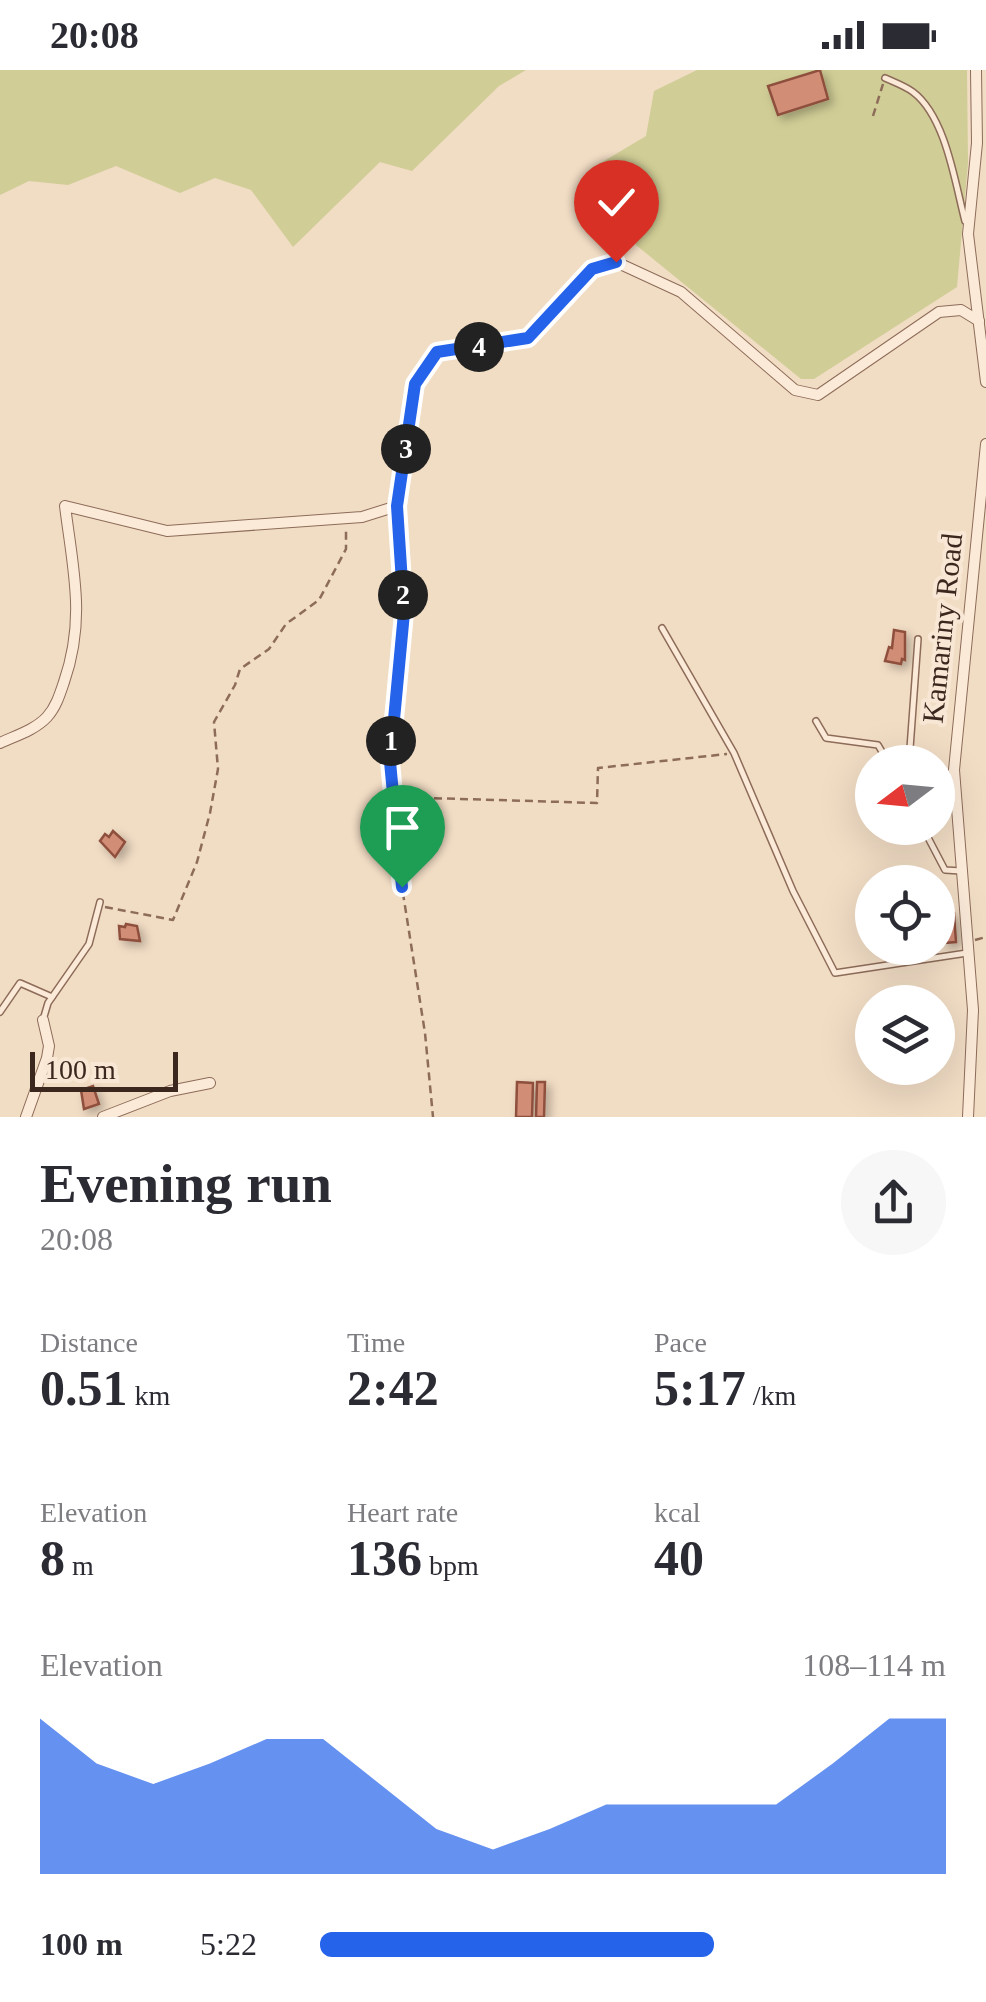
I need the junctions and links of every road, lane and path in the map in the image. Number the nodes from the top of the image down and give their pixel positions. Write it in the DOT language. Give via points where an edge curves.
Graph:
graph roads {
  1 [pos="976,70"];
  2 [pos="885,78"];
  3 [pos="872,116"];
  4 [pos="968,234"];
  5 [pos="979,322"];
  6 [pos="986,382"];
  7 [pos="986,444"];
  8 [pos="397,506"];
  9 [pos="346,518"];
  10 [pos="662,628"];
  11 [pos="918,640"];
  12 [pos="816,721"];
  13 [pos="0,743"];
  14 [pos="878,745"];
  15 [pos="910,745"];
  16 [pos="734,753"];
  17 [pos="393,797"];
  18 [pos="932,845"];
  19 [pos="964,871"];
  20 [pos="100,904"];
  21 [pos="970,953"];
  22 [pos="52,997"];
  23 [pos="0,1012"];
  24 [pos="43,1020"];
  25 [pos="210,1083"];
  26 [pos="26,1117"];
  27 [pos="102,1117"];
  28 [pos="432,1117"];
  29 [pos="968,1117"];
  1 -- 4 [label="street"];
  2 -- 3 [label="path"];
  2 -- 4 [label="lane" via="927,107 945,144"];
  4 -- 5 [label="street"];
  5 -- 6 [label="street"];
  5 -- 8 [label="street" via="961,310 939,312 818,395 795,390 681,292 616,262 592,269 528,338 437,352 415,384"];
  7 -- 19 [label="street, Kamariny Road" via="954,770"];
  8 -- 9 [label="street"];
  8 -- 17 [label="path" via="404,613 390,762"];
  9 -- 13 [label="street" via="168,531 65,506 78,631 72,658 48,716"];
  9 -- 20 [label="path" via="346,549 319,600 240,669 214,722 218,769 210,813 172,920"];
  10 -- 16 [label="lane"];
  11 -- 15 [label="lane"];
  12 -- 14 [label="lane" via="826,738"];
  16 -- 17 [label="path" via="598,768 597,803"];
  16 -- 21 [label="lane" via="835,973"];
  17 -- 28 [label="path"];
  18 -- 19 [label="lane" via="946,870"];
  19 -- 21 [label="street, Kamariny Road"];
  20 -- 22 [label="lane" via="89,944"];
  21 -- 29 [label="street, Kamariny Road"];
  22 -- 23 [label="lane" via="20,983"];
  22 -- 24 [label="lane"];
  24 -- 26 [label="street" via="48,1058"];
  25 -- 27 [label="street"];
}
